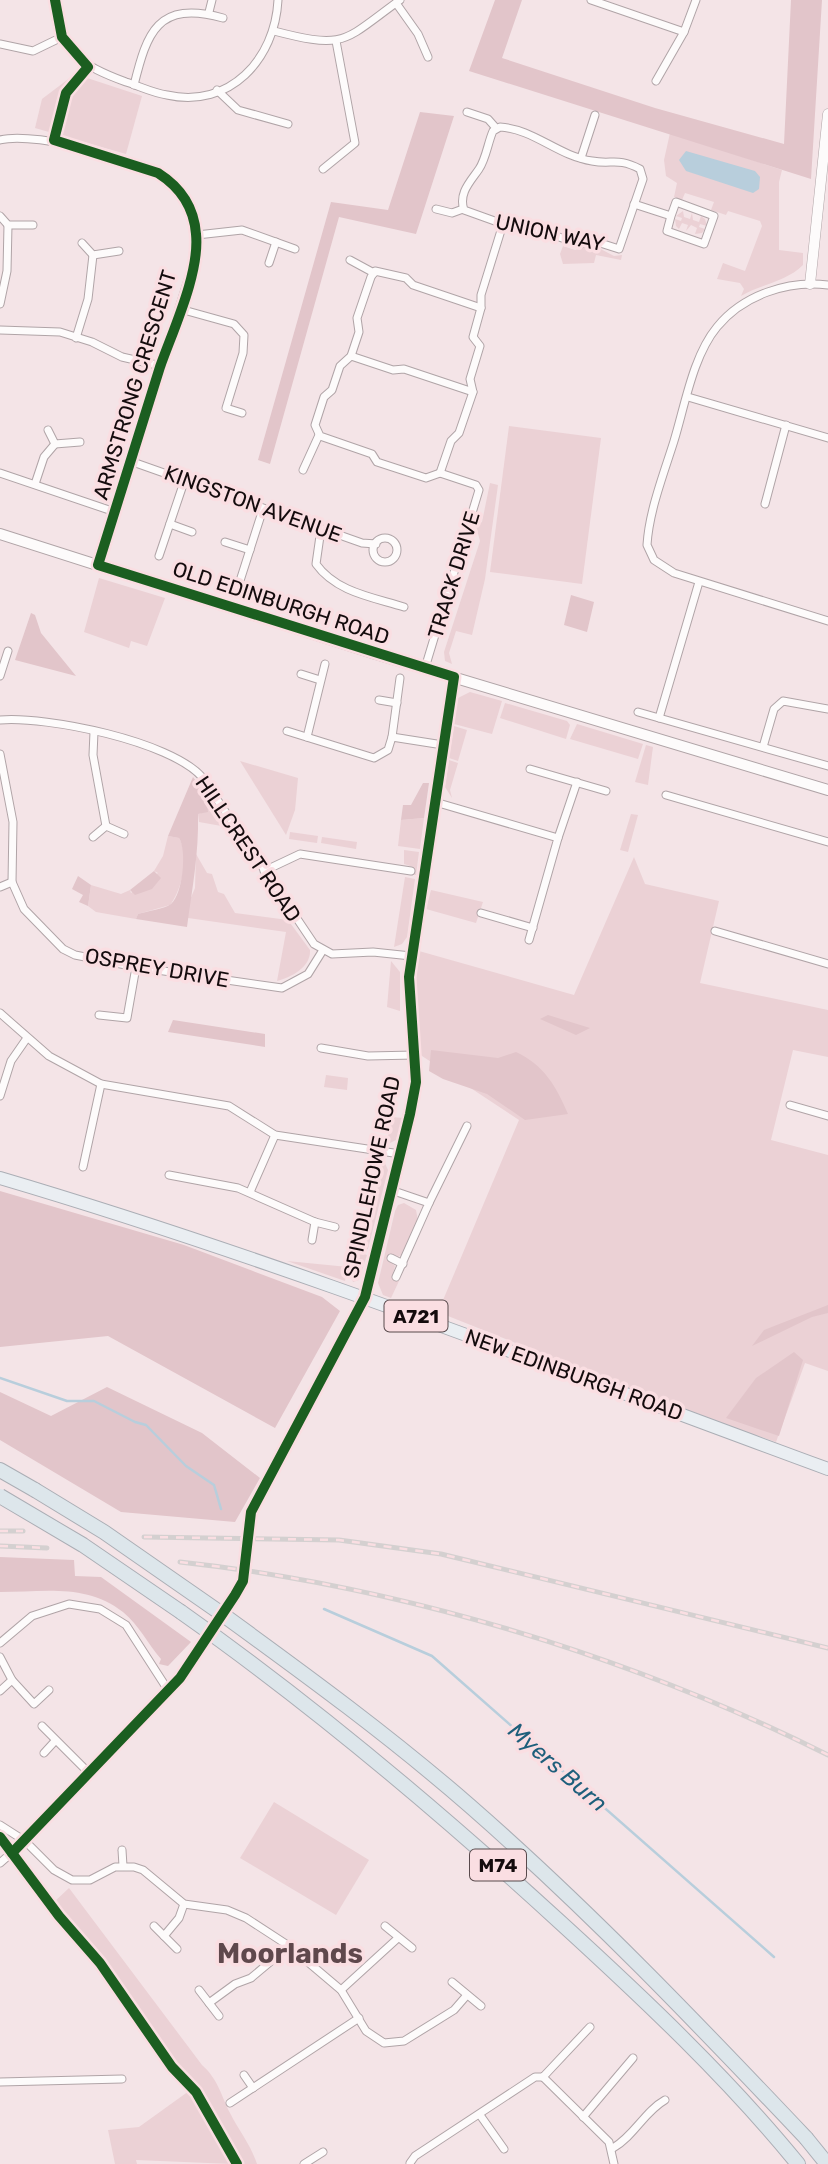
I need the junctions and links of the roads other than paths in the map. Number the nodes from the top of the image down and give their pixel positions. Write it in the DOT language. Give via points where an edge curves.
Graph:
graph roads {
  1 [pos="55,0"];
  2 [pos="212,0"];
  3 [pos="278,0"];
  4 [pos="591,0"];
  5 [pos="696,0"];
  6 [pos="398,1"];
  7 [pos="209,12"];
  8 [pos="223,18"];
  9 [pos="274,31"];
  10 [pos="684,32"];
  11 [pos="62,37"];
  12 [pos="336,41"];
  13 [pos="0,44"];
  14 [pos="428,57"];
  15 [pos="656,81"];
  16 [pos="134,85"];
  17 [pos="217,90"];
  18 [pos="467,112"];
  19 [pos="828,114"];
  20 [pos="595,115"];
  21 [pos="288,124"];
  22 [pos="496,128"];
  23 [pos="0,140"];
  24 [pos="581,158"];
  25 [pos="323,169"];
  26 [pos="634,204"];
  27 [pos="436,209"];
  28 [pos="463,209"];
  29 [pos="0,216"];
  30 [pos="671,216"];
  31 [pos="503,224"];
  32 [pos="8,225"];
  33 [pos="33,225"];
  34 [pos="197,234"];
  35 [pos="275,242"];
  36 [pos="82,243"];
  37 [pos="295,249"];
  38 [pos="118,251"];
  39 [pos="93,255"];
  40 [pos="351,260"];
  41 [pos="270,263"];
  42 [pos="373,273"];
  43 [pos="810,284"];
  44 [pos="828,285"];
  45 [pos="0,304"];
  46 [pos="481,308"];
  47 [pos="180,309"];
  48 [pos="0,330"];
  49 [pos="76,338"];
  50 [pos="351,356"];
  51 [pos="161,366"];
  52 [pos="472,392"];
  53 [pos="688,397"];
  54 [pos="242,413"];
  55 [pos="786,425"];
  56 [pos="48,430"];
  57 [pos="318,435"];
  58 [pos="828,438"];
  59 [pos="80,442"];
  60 [pos="55,444"];
  61 [pos="130,461"];
  62 [pos="303,470"];
  63 [pos="0,473"];
  64 [pos="440,473"];
  65 [pos="185,479"];
  66 [pos="35,484"];
  67 [pos="765,504"];
  68 [pos="263,509"];
  69 [pos="115,512"];
  70 [pos="170,524"];
  71 [pos="321,529"];
  72 [pos="192,532"];
  73 [pos="0,534"];
  74 [pos="225,542"];
  75 [pos="376,544"];
  76 [pos="250,550"];
  77 [pos="159,556"];
  78 [pos="98,565"];
  79 [pos="699,582"];
  80 [pos="238,587"];
  81 [pos="404,607"];
  82 [pos="828,621"];
  83 [pos="8,651"];
  84 [pos="325,664"];
  85 [pos="425,668"];
  86 [pos="301,674"];
  87 [pos="0,676"];
  88 [pos="454,677"];
  89 [pos="400,678"];
  90 [pos="320,680"];
  91 [pos="379,700"];
  92 [pos="397,703"];
  93 [pos="828,709"];
  94 [pos="638,712"];
  95 [pos="659,718"];
  96 [pos="0,720"];
  97 [pos="287,731"];
  98 [pos="94,732"];
  99 [pos="307,737"];
  100 [pos="392,737"];
  101 [pos="443,746"];
  102 [pos="763,747"];
  103 [pos="0,754"];
  104 [pos="828,766"];
  105 [pos="530,769"];
  106 [pos="577,782"];
  107 [pos="828,790"];
  108 [pos="606,791"];
  109 [pos="666,795"];
  110 [pos="435,802"];
  111 [pos="107,826"];
  112 [pos="124,834"];
  113 [pos="93,837"];
  114 [pos="558,838"];
  115 [pos="828,842"];
  116 [pos="264,871"];
  117 [pos="411,871"];
  118 [pos="12,882"];
  119 [pos="0,887"];
  120 [pos="481,913"];
  121 [pos="533,928"];
  122 [pos="715,931"];
  123 [pos="529,940"];
  124 [pos="323,950"];
  125 [pos="411,956"];
  126 [pos="828,964"];
  127 [pos="136,967"];
  128 [pos="0,1013"];
  129 [pos="99,1015"];
  130 [pos="27,1038"];
  131 [pos="321,1048"];
  132 [pos="415,1055"];
  133 [pos="101,1084"];
  134 [pos="0,1096"];
  135 [pos="790,1105"];
  136 [pos="828,1116"];
  137 [pos="467,1126"];
  138 [pos="275,1135"];
  139 [pos="400,1154"];
  140 [pos="83,1167"];
  141 [pos="169,1175"];
  142 [pos="0,1178"];
  143 [pos="391,1190"];
  144 [pos="250,1192"];
  145 [pos="429,1203"];
  146 [pos="316,1222"];
  147 [pos="335,1227"];
  148 [pos="312,1240"];
  149 [pos="391,1258"];
  150 [pos="402,1264"];
  151 [pos="396,1277"];
  152 [pos="365,1297"];
  153 [pos="280,1458"];
  154 [pos="828,1469"];
  155 [pos="0,1470"];
  156 [pos="0,1496"];
  157 [pos="0,1643"];
  158 [pos="0,1657"];
  159 [pos="180,1678"];
  160 [pos="12,1680"];
  161 [pos="50,1689"];
  162 [pos="168,1690"];
  163 [pos="0,1691"];
  164 [pos="42,1726"];
  165 [pos="55,1741"];
  166 [pos="44,1752"];
  167 [pos="90,1774"];
  168 [pos="0,1825"];
  169 [pos="25,1841"];
  170 [pos="122,1850"];
  171 [pos="0,1863"];
  172 [pos="123,1866"];
  173 [pos="184,1904"];
  174 [pos="154,1926"];
  175 [pos="385,1926"];
  176 [pos="164,1936"];
  177 [pos="398,1938"];
  178 [pos="289,1946"];
  179 [pos="412,1948"];
  180 [pos="177,1949"];
  181 [pos="452,1982"];
  182 [pos="198,1990"];
  183 [pos="341,1990"];
  184 [pos="467,1995"];
  185 [pos="209,2003"];
  186 [pos="481,2006"];
  187 [pos="219,2016"];
  188 [pos="359,2018"];
  189 [pos="590,2027"];
  190 [pos="633,2058"];
  191 [pos="244,2075"];
  192 [pos="542,2077"];
  193 [pos="122,2078"];
  194 [pos="0,2082"];
  195 [pos="253,2088"];
  196 [pos="666,2100"];
  197 [pos="230,2104"];
  198 [pos="480,2115"];
  199 [pos="583,2117"];
  200 [pos="613,2148"];
  201 [pos="504,2149"];
  202 [pos="323,2152"];
  203 [pos="828,2157"];
  204 [pos="315,2161"];
  205 [pos="304,2164"];
  206 [pos="410,2164"];
  207 [pos="614,2164"];
  208 [pos="798,2164"];
  209 [pos="818,2164"];
  210 [pos="827,2164"];
  1 -- 11 [label="street"];
  2 -- 7 [label="street"];
  3 -- 9 [label="street"];
  4 -- 10 [label="street"];
  5 -- 10 [label="street"];
  6 -- 12 [label="street" via="358,34"];
  6 -- 14 [label="street"];
  7 -- 8 [label="street"];
  7 -- 16 [label="street" via="160,17 144,47"];
  9 -- 12 [label="street"];
  9 -- 17 [label="street" via="252,70"];
  10 -- 15 [label="street"];
  11 -- 13 [label="street" via="33,51"];
  11 -- 16 [label="street" via="88,67"];
  12 -- 25 [label="street" via="355,143"];
  16 -- 17 [label="street" via="183,97"];
  17 -- 21 [label="street" via="238,110"];
  18 -- 22 [label="street, UNION WAY" via="488,119"];
  19 -- 43 [label="street"];
  20 -- 24 [label="street"];
  22 -- 24 [label="street, UNION WAY" via="507,127 544,140 554,150"];
  22 -- 28 [label="street" via="480,168 469,178"];
  23 -- 34 [label="street, ARMSTRONG CRESCENT" via="33,136 54,140 158,173 181,192"];
  24 -- 26 [label="street, UNION WAY" via="594,162 613,159 640,169 643,179"];
  26 -- 30 [label="street"];
  26 -- 31 [label="street, UNION WAY" via="619,248 594,241 580,244 517,223"];
  27 -- 28 [label="street, UNION WAY" via="452,213"];
  28 -- 31 [label="street, UNION WAY"];
  29 -- 32 [label="street"];
  30 -- 30 [label="street" via="676,202 714,216 705,244 667,230"];
  31 -- 46 [label="street"];
  32 -- 33 [label="street"];
  32 -- 45 [label="street" via="7,271"];
  34 -- 35 [label="street" via="242,230"];
  34 -- 47 [label="street, ARMSTRONG CRESCENT"];
  35 -- 37 [label="street"];
  35 -- 41 [label="street"];
  36 -- 39 [label="street"];
  38 -- 39 [label="street"];
  39 -- 49 [label="street" via="88,299"];
  40 -- 42 [label="street"];
  42 -- 46 [label="street" via="406,278 413,285"];
  42 -- 50 [label="street" via="357,318 359,332"];
  43 -- 44 [label="street"];
  43 -- 53 [label="street" via="769,291 729,315 701,356"];
  46 -- 52 [label="street" via="473,337 480,346 470,379"];
  47 -- 51 [label="street, ARMSTRONG CRESCENT"];
  47 -- 54 [label="street" via="234,324 244,335 243,354 226,408"];
  48 -- 49 [label="street" via="50,331"];
  49 -- 51 [label="street" via="122,357"];
  50 -- 52 [label="street"];
  50 -- 57 [label="street" via="340,366 332,390 324,397 315,425"];
  51 -- 61 [label="street, ARMSTRONG CRESCENT"];
  52 -- 64 [label="street" via="460,433 451,441"];
  53 -- 55 [label="street"];
  53 -- 79 [label="street" via="648,536 650,552 661,566"];
  55 -- 58 [label="street"];
  55 -- 67 [label="street"];
  56 -- 60 [label="street"];
  57 -- 62 [label="street"];
  57 -- 64 [label="street, TRACK DRIVE" via="426,478"];
  59 -- 60 [label="street"];
  60 -- 66 [label="street" via="44,457"];
  61 -- 65 [label="street, KINGSTON AVENUE"];
  61 -- 69 [label="street, ARMSTRONG CRESCENT"];
  63 -- 66 [label="street"];
  64 -- 85 [label="street, TRACK DRIVE" via="476,485 480,493"];
  65 -- 68 [label="street, KINGSTON AVENUE"];
  65 -- 70 [label="street"];
  66 -- 69 [label="street"];
  68 -- 71 [label="street, KINGSTON AVENUE"];
  68 -- 76 [label="street"];
  69 -- 78 [label="street, ARMSTRONG CRESCENT"];
  70 -- 72 [label="street"];
  70 -- 77 [label="street"];
  71 -- 75 [label="street, KINGSTON AVENUE"];
  71 -- 81 [label="street" via="316,564 325,576 337,586"];
  73 -- 78 [label="main road, OLD EDINBURGH ROAD"];
  74 -- 76 [label="street"];
  76 -- 80 [label="street"];
  78 -- 85 [label="main road, OLD EDINBURGH ROAD"];
  79 -- 82 [label="street"];
  79 -- 95 [label="street"];
  83 -- 87 [label="street"];
  84 -- 90 [label="street"];
  85 -- 88 [label="main road, OLD EDINBURGH ROAD"];
  86 -- 90 [label="street"];
  88 -- 101 [label="street, SPINDLEHOWE ROAD"];
  88 -- 107 [label="main road, OLD EDINBURGH ROAD"];
  89 -- 92 [label="street"];
  90 -- 99 [label="street"];
  91 -- 92 [label="street"];
  92 -- 100 [label="street"];
  93 -- 102 [label="street" via="783,701 774,709"];
  94 -- 95 [label="street"];
  95 -- 102 [label="street"];
  96 -- 98 [label="street, HILLCREST ROAD" via="36,719"];
  97 -- 99 [label="street"];
  98 -- 111 [label="street" via="93,755"];
  98 -- 116 [label="street, HILLCREST ROAD" via="141,743 198,772"];
  99 -- 100 [label="street" via="373,758 388,750"];
  100 -- 101 [label="street"];
  101 -- 110 [label="street, SPINDLEHOWE ROAD"];
  102 -- 104 [label="street"];
  103 -- 118 [label="street, OSPREY DRIVE" via="12,812"];
  105 -- 106 [label="street"];
  106 -- 108 [label="street"];
  106 -- 114 [label="street"];
  109 -- 115 [label="street"];
  110 -- 114 [label="street"];
  110 -- 125 [label="street, SPINDLEHOWE ROAD"];
  111 -- 112 [label="street"];
  111 -- 113 [label="street"];
  114 -- 121 [label="street"];
  116 -- 117 [label="street" via="300,854"];
  116 -- 124 [label="street, HILLCREST ROAD" via="302,929"];
  118 -- 119 [label="street"];
  118 -- 127 [label="street, OSPREY DRIVE" via="24,909 63,948 75,955"];
  120 -- 121 [label="street"];
  121 -- 123 [label="street"];
  122 -- 126 [label="street"];
  124 -- 125 [label="street" via="343,955"];
  124 -- 127 [label="street, OSPREY DRIVE" via="308,974 282,988"];
  125 -- 132 [label="street, SPINDLEHOWE ROAD" via="408,993"];
  127 -- 129 [label="street" via="127,1018"];
  128 -- 130 [label="street"];
  130 -- 133 [label="street" via="69,1070"];
  130 -- 134 [label="street" via="11,1061"];
  131 -- 132 [label="street" via="368,1056"];
  132 -- 139 [label="street, SPINDLEHOWE ROAD" via="416,1082"];
  133 -- 138 [label="street" via="229,1106"];
  133 -- 140 [label="street"];
  135 -- 136 [label="street"];
  137 -- 145 [label="street"];
  138 -- 139 [label="street"];
  138 -- 144 [label="street"];
  139 -- 143 [label="street, SPINDLEHOWE ROAD"];
  141 -- 144 [label="street"];
  142 -- 152 [label="main road, NEW EDINBURGH ROAD / A721" via="159,1225"];
  143 -- 145 [label="street"];
  143 -- 152 [label="street, SPINDLEHOWE ROAD"];
  144 -- 146 [label="street"];
  145 -- 150 [label="street"];
  146 -- 147 [label="street"];
  146 -- 148 [label="street"];
  149 -- 150 [label="street"];
  150 -- 151 [label="street"];
  152 -- 153 [label="street, SPINDLEHOWE ROAD"];
  152 -- 154 [label="main road, NEW EDINBURGH ROAD / A721"];
  155 -- 210 [label="highway, M74, bridge" via="104,1532 222,1614 351,1708 469,1805 652,1974"];
  156 -- 208 [label="highway, M74, bridge" via="83,1545 181,1612 338,1728 450,1821 641,1996"];
  157 -- 162 [label="street" via="32,1616 69,1604 100,1609 126,1625"];
  158 -- 160 [label="street"];
  159 -- 162 [label="street"];
  160 -- 161 [label="street" via="34,1704"];
  160 -- 163 [label="street"];
  162 -- 167 [label="street"];
  164 -- 165 [label="street"];
  165 -- 166 [label="street"];
  165 -- 167 [label="street"];
  167 -- 169 [label="street"];
  168 -- 169 [label="street"];
  169 -- 171 [label="street"];
  169 -- 172 [label="street" via="72,1881 90,1880"];
  170 -- 172 [label="street"];
  172 -- 173 [label="street" via="144,1870"];
  173 -- 176 [label="street"];
  173 -- 178 [label="street" via="227,1910"];
  174 -- 176 [label="street"];
  175 -- 177 [label="street"];
  176 -- 180 [label="street"];
  177 -- 179 [label="street"];
  177 -- 183 [label="street"];
  178 -- 183 [label="street"];
  178 -- 185 [label="street" via="251,1979 235,1983"];
  181 -- 184 [label="street"];
  182 -- 185 [label="street"];
  183 -- 188 [label="street"];
  184 -- 186 [label="street"];
  184 -- 188 [label="street" via="454,2010 404,2041 384,2043 366,2031"];
  185 -- 187 [label="street"];
  188 -- 195 [label="street"];
  189 -- 192 [label="street"];
  190 -- 199 [label="street"];
  191 -- 195 [label="street"];
  192 -- 198 [label="street" via="535,2077"];
  192 -- 199 [label="street"];
  193 -- 194 [label="street"];
  195 -- 197 [label="street"];
  196 -- 200 [label="street"];
  198 -- 201 [label="street"];
  198 -- 206 [label="street" via="415,2155"];
  199 -- 200 [label="street"];
  200 -- 207 [label="street"];
  202 -- 204 [label="street"];
  203 -- 209 [label="main road"];
  204 -- 205 [label="street"];
}
